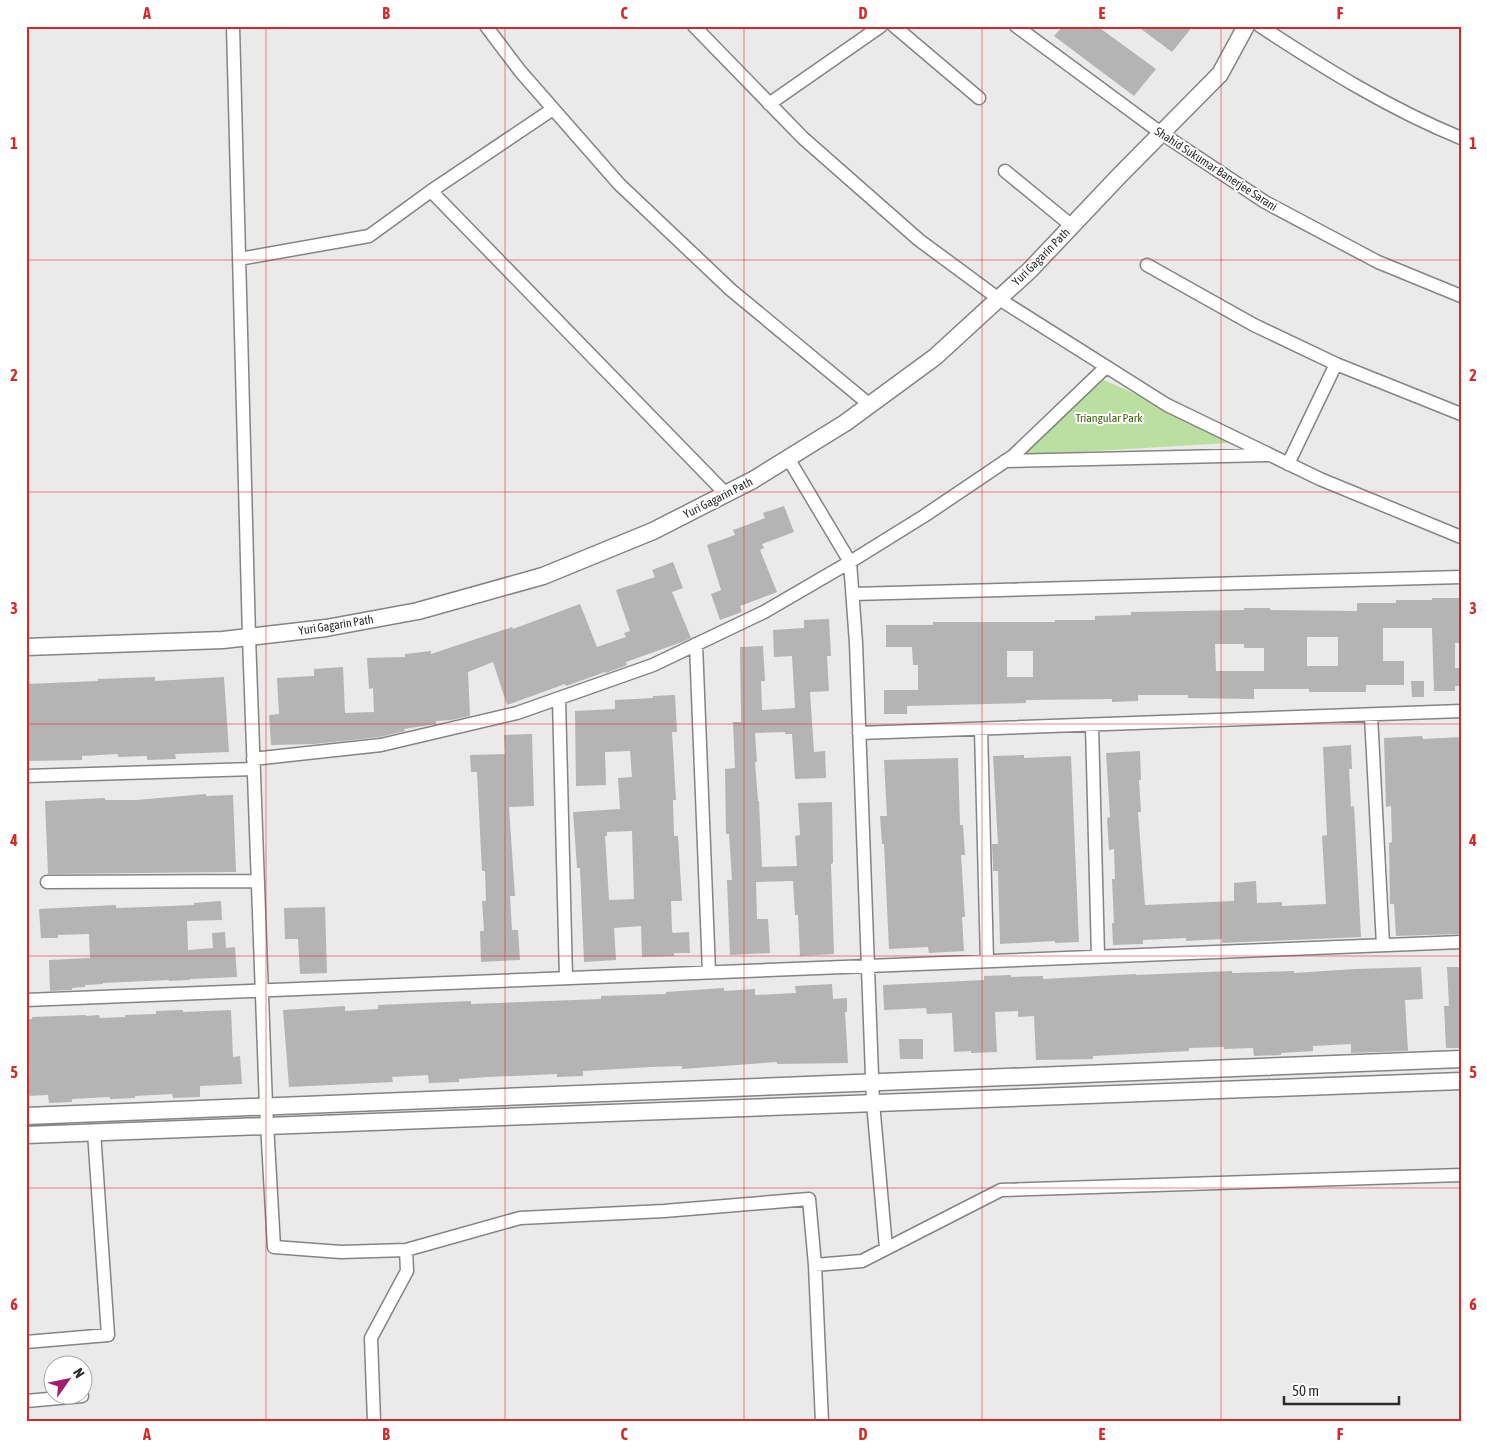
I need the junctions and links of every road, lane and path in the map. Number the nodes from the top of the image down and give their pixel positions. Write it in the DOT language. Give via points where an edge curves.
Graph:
graph roads {
  1 [pos="233,26"];
  2 [pos="486,26"];
  3 [pos="694,26"];
  4 [pos="881,26"];
  5 [pos="894,26"];
  6 [pos="1016,26"];
  7 [pos="1246,26"];
  8 [pos="1260,26"];
  9 [pos="979,98"];
  10 [pos="769,104"];
  11 [pos="553,109"];
  12 [pos="1161,133"];
  13 [pos="1461,138"];
  14 [pos="1005,172"];
  15 [pos="431,191"];
  16 [pos="1072,226"];
  17 [pos="239,259"];
  18 [pos="1147,265"];
  19 [pos="1461,296"];
  20 [pos="999,299"];
  21 [pos="1336,364"];
  22 [pos="1106,367"];
  23 [pos="870,405"];
  24 [pos="1461,414"];
  25 [pos="1269,455"];
  26 [pos="788,458"];
  27 [pos="1005,461"];
  28 [pos="1288,464"];
  29 [pos="726,494"];
  30 [pos="1461,537"];
  31 [pos="850,562"];
  32 [pos="1461,577"];
  33 [pos="852,594"];
  34 [pos="249,637"];
  35 [pos="696,644"];
  36 [pos="26,647"];
  37 [pos="558,698"];
  38 [pos="1461,711"];
  39 [pos="1371,715"];
  40 [pos="1092,725"];
  41 [pos="981,729"];
  42 [pos="859,733"];
  43 [pos="253,764"];
  44 [pos="26,776"];
  45 [pos="47,882"];
  46 [pos="258,882"];
  47 [pos="1461,942"];
  48 [pos="1383,945"];
  49 [pos="1098,956"];
  50 [pos="987,960"];
  51 [pos="868,965"];
  52 [pos="709,972"];
  53 [pos="566,978"];
  54 [pos="262,990"];
  55 [pos="26,1000"];
  56 [pos="1461,1059"];
  57 [pos="1461,1081"];
  58 [pos="872,1082"];
  59 [pos="874,1103"];
  60 [pos="266,1106"];
  61 [pos="26,1116"];
  62 [pos="267,1126"];
  63 [pos="94,1132"];
  64 [pos="26,1135"];
  65 [pos="1461,1175"];
  66 [pos="886,1248"];
  67 [pos="406,1250"];
  68 [pos="815,1265"];
  69 [pos="26,1342"];
  70 [pos="42,1400"];
  71 [pos="26,1401"];
  72 [pos="374,1422"];
  73 [pos="822,1422"];
  1 -- 17 [label="street"];
  2 -- 11 [label="street"];
  3 -- 10 [label="street"];
  4 -- 10 [label="street"];
  5 -- 9 [label="street"];
  6 -- 12 [label="street, Shahid Sukumar Banerjee Sarani"];
  7 -- 12 [label="street, Yuri Gagarin Path" via="1220,74"];
  8 -- 13 [label="street" via="1332,73"];
  10 -- 20 [label="street" via="919,240"];
  11 -- 15 [label="street"];
  11 -- 23 [label="street" via="619,184 730,290"];
  12 -- 16 [label="street, Yuri Gagarin Path"];
  12 -- 19 [label="street, Shahid Sukumar Banerjee Sarani" via="1265,202 1378,262"];
  14 -- 16 [label="street"];
  15 -- 17 [label="street" via="369,236"];
  15 -- 29 [label="street"];
  16 -- 20 [label="street, Yuri Gagarin Path"];
  17 -- 34 [label="street"];
  18 -- 21 [label="street" via="1254,325"];
  20 -- 22 [label="street"];
  20 -- 23 [label="street, Yuri Gagarin Path" via="935,357"];
  21 -- 24 [label="street"];
  21 -- 28 [label="street"];
  22 -- 25 [label="street" via="1166,405"];
  22 -- 27 [label="street"];
  23 -- 26 [label="street, Yuri Gagarin Path"];
  25 -- 27 [label="street"];
  25 -- 28 [label="street"];
  26 -- 29 [label="street, Yuri Gagarin Path"];
  26 -- 31 [label="street"];
  27 -- 31 [label="street"];
  28 -- 30 [label="street"];
  29 -- 34 [label="street, Yuri Gagarin Path" via="653,531 543,576 418,611 326,628"];
  31 -- 33 [label="street"];
  31 -- 35 [label="street" via="764,612"];
  32 -- 33 [label="street"];
  33 -- 42 [label="street"];
  34 -- 36 [label="street, Yuri Gagarin Path"];
  34 -- 43 [label="street"];
  35 -- 37 [label="street" via="653,665"];
  35 -- 52 [label="street"];
  37 -- 43 [label="street" via="517,713 381,745"];
  37 -- 53 [label="street"];
  38 -- 39 [label="street"];
  39 -- 40 [label="street"];
  39 -- 48 [label="street"];
  40 -- 41 [label="street"];
  40 -- 49 [label="street"];
  41 -- 42 [label="street"];
  41 -- 50 [label="street"];
  42 -- 51 [label="street"];
  43 -- 44 [label="street"];
  43 -- 46 [label="street"];
  45 -- 46 [label="street"];
  46 -- 54 [label="street"];
  47 -- 48 [label="street"];
  48 -- 49 [label="street"];
  49 -- 50 [label="street"];
  50 -- 51 [label="street"];
  51 -- 52 [label="street"];
  51 -- 58 [label="street"];
  52 -- 53 [label="street"];
  53 -- 54 [label="street"];
  54 -- 55 [label="street"];
  54 -- 60 [label="street"];
  56 -- 58 [label="street"];
  57 -- 59 [label="street"];
  58 -- 59 [label="street"];
  58 -- 60 [label="street"];
  59 -- 62 [label="street"];
  59 -- 66 [label="street"];
  60 -- 61 [label="street"];
  60 -- 62 [label="street"];
  62 -- 63 [label="street"];
  62 -- 67 [label="street" via="274,1247 341,1252"];
  63 -- 64 [label="street"];
  63 -- 69 [label="street" via="108,1334"];
  65 -- 66 [label="street" via="1001,1190"];
  66 -- 68 [label="street" via="862,1261"];
  67 -- 68 [label="street" via="520,1218 809,1199"];
  67 -- 72 [label="street" via="407,1271 371,1338"];
  68 -- 73 [label="street"];
  70 -- 71 [label="street"];
}
